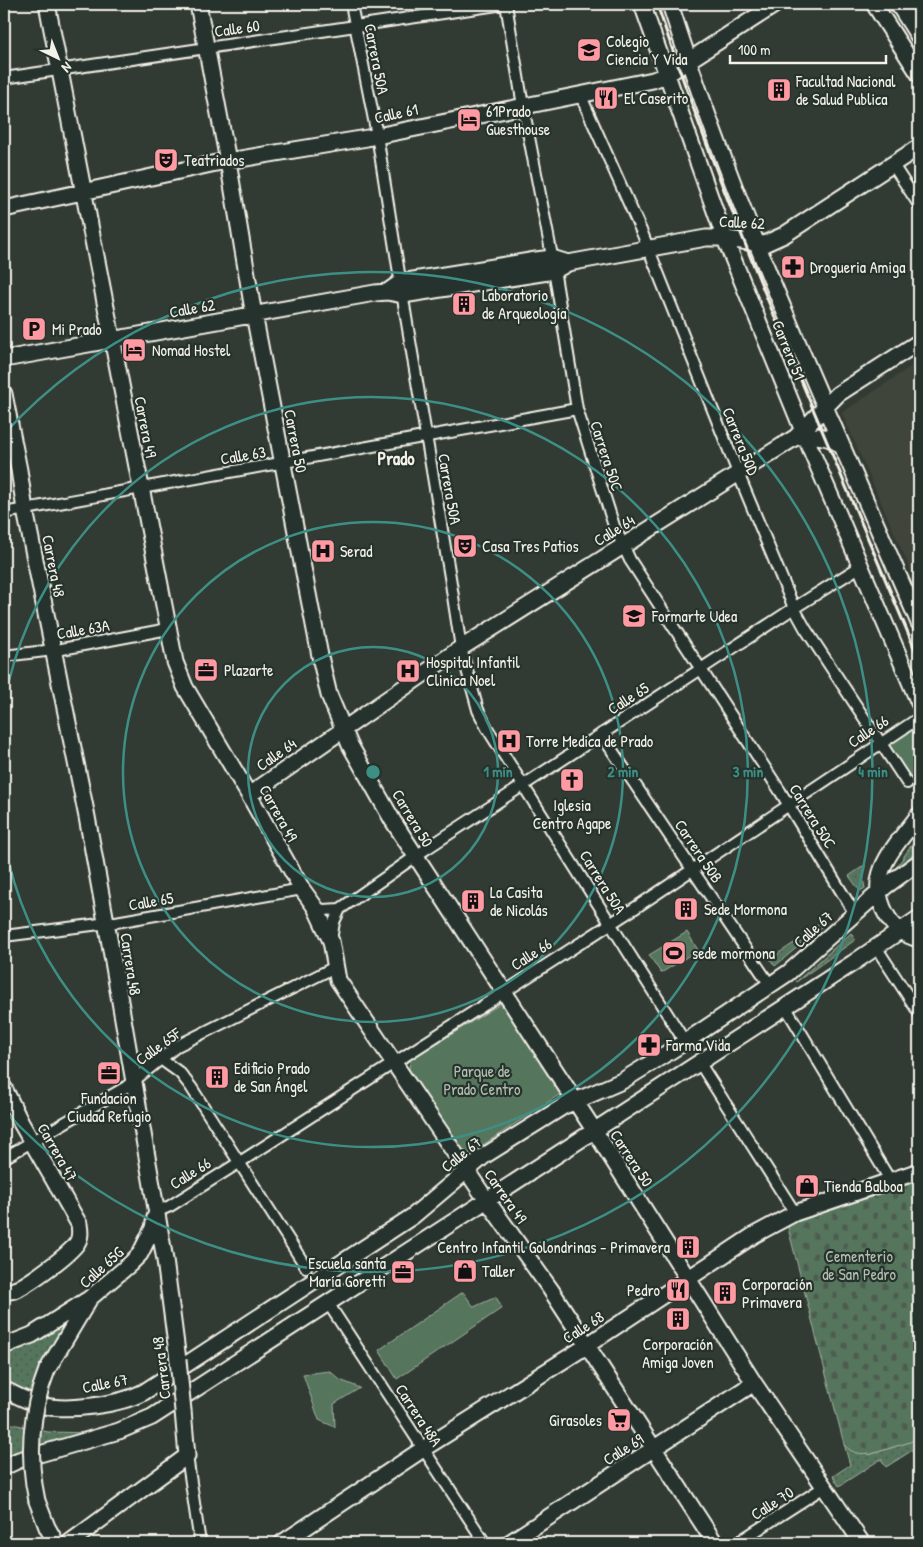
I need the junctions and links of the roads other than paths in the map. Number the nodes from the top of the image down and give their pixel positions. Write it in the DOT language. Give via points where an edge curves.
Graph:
graph roads {
  1 [pos="46,4"];
  2 [pos="198,4"];
  3 [pos="351,4"];
  4 [pos="505,4"];
  5 [pos="642,4"];
  6 [pos="670,4"];
  7 [pos="776,4"];
  8 [pos="874,4"];
  9 [pos="898,4"];
  10 [pos="356,26"];
  11 [pos="919,37"];
  12 [pos="206,48"];
  13 [pos="688,61"];
  14 [pos="59,70"];
  15 [pos="666,74"];
  16 [pos="919,74"];
  17 [pos="4,78"];
  18 [pos="580,94"];
  19 [pos="523,106"];
  20 [pos="377,134"];
  21 [pos="919,147"];
  22 [pos="228,161"];
  23 [pos="893,165"];
  24 [pos="83,193"];
  25 [pos="919,205"];
  26 [pos="4,209"];
  27 [pos="725,239"];
  28 [pos="757,243"];
  29 [pos="648,248"];
  30 [pos="553,264"];
  31 [pos="402,288"];
  32 [pos="255,315"];
  33 [pos="111,341"];
  34 [pos="919,342"];
  35 [pos="4,359"];
  36 [pos="4,394"];
  37 [pos="825,407"];
  38 [pos="576,409"];
  39 [pos="801,435"];
  40 [pos="426,437"];
  41 [pos="843,448"];
  42 [pos="283,463"];
  43 [pos="738,473"];
  44 [pos="140,490"];
  45 [pos="25,510"];
  46 [pos="4,513"];
  47 [pos="622,546"];
  48 [pos="861,566"];
  49 [pos="794,608"];
  50 [pos="919,623"];
  51 [pos="168,629"];
  52 [pos="461,648"];
  53 [pos="53,650"];
  54 [pos="4,656"];
  55 [pos="702,668"];
  56 [pos="919,704"];
  57 [pos="919,718"];
  58 [pos="344,729"];
  59 [pos="601,734"];
  60 [pos="881,744"];
  61 [pos="907,782"];
  62 [pos="524,785"];
  63 [pos="249,794"];
  64 [pos="789,806"];
  65 [pos="919,815"];
  66 [pos="416,856"];
  67 [pos="919,862"];
  68 [pos="693,869"];
  69 [pos="302,889"];
  70 [pos="878,894"];
  71 [pos="315,907"];
  72 [pos="340,909"];
  73 [pos="855,914"];
  74 [pos="919,918"];
  75 [pos="106,923"];
  76 [pos="611,923"];
  77 [pos="900,932"];
  78 [pos="4,936"];
  79 [pos="919,939"];
  80 [pos="331,941"];
  81 [pos="876,948"];
  82 [pos="335,967"];
  83 [pos="770,985"];
  84 [pos="504,992"];
  85 [pos="784,1006"];
  86 [pos="919,1013"];
  87 [pos="685,1042"];
  88 [pos="162,1060"];
  89 [pos="699,1062"];
  90 [pos="394,1063"];
  91 [pos="135,1081"];
  92 [pos="4,1088"];
  93 [pos="575,1101"];
  94 [pos="594,1130"];
  95 [pos="32,1142"];
  96 [pos="4,1158"];
  97 [pos="240,1162"];
  98 [pos="919,1170"];
  99 [pos="467,1171"];
  100 [pos="890,1180"];
  101 [pos="487,1200"];
  102 [pos="156,1212"];
  103 [pos="795,1214"];
  104 [pos="80,1232"];
  105 [pos="165,1260"];
  106 [pos="130,1264"];
  107 [pos="306,1267"];
  108 [pos="688,1278"];
  109 [pos="4,1292"];
  110 [pos="90,1298"];
  111 [pos="328,1303"];
  112 [pos="586,1345"];
  113 [pos="4,1346"];
  114 [pos="754,1383"];
  115 [pos="4,1389"];
  116 [pos="423,1449"];
  117 [pos="654,1449"];
  118 [pos="187,1456"];
  119 [pos="4,1467"];
  120 [pos="824,1488"];
  121 [pos="56,1543"];
  122 [pos="69,1543"];
  123 [pos="200,1543"];
  124 [pos="282,1543"];
  125 [pos="485,1543"];
  126 [pos="509,1543"];
  127 [pos="715,1543"];
  128 [pos="737,1543"];
  129 [pos="862,1543"];
  1 -- 14 [label="main road, Carrera 49"];
  2 -- 12 [label="main road, Carrera 50"];
  3 -- 10 [label="street, Carrera 50A"];
  4 -- 10 [label="street, Calle 60"];
  4 -- 19 [label="street, Carrera 50C"];
  5 -- 15 [label="main road, Carrera 51"];
  6 -- 13 [label="main road, Carrera 51"];
  7 -- 13 [label="main road, Calle 61"];
  8 -- 16 [label="main road"];
  9 -- 11 [label="main road"];
  10 -- 12 [label="street, Calle 60"];
  10 -- 20 [label="street, Carrera 50A"];
  12 -- 14 [label="street, Calle 60"];
  12 -- 22 [label="main road, Carrera 50"];
  13 -- 15 [label="main road, Calle 61"];
  13 -- 28 [label="main road, Carrera 51"];
  14 -- 17 [label="street, Calle 60"];
  14 -- 24 [label="main road, Carrera 49"];
  15 -- 18 [label="main road, Calle 61" via="653,80"];
  15 -- 27 [label="main road, Carrera 51"];
  18 -- 19 [label="main road, Calle 61"];
  18 -- 29 [label="street, Carrera 50D"];
  19 -- 20 [label="main road, Calle 61"];
  19 -- 30 [label="street, Carrera 50C"];
  20 -- 22 [label="main road, Calle 61"];
  20 -- 31 [label="street, Carrera 50A"];
  21 -- 23 [label="main road, Calle 62"];
  22 -- 24 [label="main road, Calle 61"];
  22 -- 32 [label="main road, Carrera 50"];
  23 -- 25 [label="street"];
  23 -- 28 [label="main road, Calle 62" via="784,236 764,244"];
  24 -- 26 [label="main road, Calle 61"];
  24 -- 33 [label="main road, Carrera 49"];
  27 -- 28 [label="main road, Calle 62"];
  27 -- 29 [label="main road, Calle 62" via="713,237"];
  27 -- 39 [label="main road, Carrera 51"];
  28 -- 37 [label="main road, Carrera 51"];
  29 -- 30 [label="main road, Calle 62"];
  29 -- 43 [label="street, Carrera 50D"];
  30 -- 31 [label="main road, Calle 62"];
  30 -- 38 [label="street, Carrera 50C"];
  31 -- 32 [label="main road, Calle 62"];
  31 -- 40 [label="street, Carrera 50A"];
  32 -- 33 [label="main road, Calle 62"];
  32 -- 42 [label="main road, Carrera 50"];
  33 -- 35 [label="main road, Calle 62"];
  33 -- 44 [label="main road, Carrera 49"];
  34 -- 37 [label="main road, Calle 64" via="842,392"];
  36 -- 45 [label="main road, Carrera 48"];
  37 -- 39 [label="main road, Calle 64"];
  37 -- 41 [label="main road, Carrera 51"];
  38 -- 40 [label="street, Calle 63"];
  38 -- 47 [label="street, Carrera 50C"];
  39 -- 41 [label="main road" via="831,439"];
  39 -- 43 [label="main road, Calle 64"];
  39 -- 48 [label="main road, Carrera 51"];
  40 -- 42 [label="street, Calle 63"];
  40 -- 52 [label="street, Carrera 50A"];
  41 -- 50 [label="main road, Carrera 51"];
  42 -- 44 [label="street, Calle 63"];
  42 -- 58 [label="main road, Carrera 50" via="328,695"];
  43 -- 47 [label="main road, Calle 64"];
  43 -- 49 [label="street, Carrera 50D"];
  44 -- 45 [label="street, Calle 63"];
  44 -- 51 [label="main road, Carrera 49"];
  45 -- 46 [label="street, Calle 63"];
  45 -- 53 [label="main road, Carrera 48"];
  47 -- 52 [label="main road, Calle 64"];
  47 -- 55 [label="street, Carrera 50C"];
  48 -- 49 [label="street, Calle 65"];
  48 -- 56 [label="main road, Carrera 51"];
  49 -- 55 [label="street, Calle 65"];
  49 -- 60 [label="street, Carrera 50D"];
  51 -- 53 [label="street, Calle 63A"];
  51 -- 63 [label="main road, Carrera 49" via="174,662 185,687"];
  52 -- 58 [label="main road, Calle 64"];
  52 -- 62 [label="street, Carrera 50A" via="478,710"];
  53 -- 54 [label="street, Calle 63A"];
  53 -- 75 [label="main road, Carrera 48"];
  55 -- 59 [label="street, Calle 65"];
  55 -- 64 [label="street, Carrera 50C"];
  57 -- 60 [label="street, Calle 66"];
  58 -- 63 [label="main road, Calle 64"];
  58 -- 66 [label="main road, Carrera 50" via="350,745"];
  59 -- 62 [label="street, Calle 65"];
  59 -- 68 [label="street, Carrera 50B"];
  60 -- 61 [label="street, Carrera 50D"];
  60 -- 64 [label="street, Calle 66"];
  62 -- 66 [label="street, Calle 65"];
  62 -- 76 [label="street, Carrera 50A"];
  63 -- 69 [label="main road, Carrera 49"];
  64 -- 68 [label="street, Calle 66"];
  64 -- 73 [label="street, Carrera 50C"];
  65 -- 70 [label="main road" via="884,864"];
  66 -- 72 [label="street, Calle 65"];
  66 -- 84 [label="main road, Carrera 50"];
  67 -- 70 [label="main road, Calle 67"];
  68 -- 76 [label="street, Calle 66"];
  68 -- 83 [label="street, Carrera 50B"];
  69 -- 71 [label="main road, Carrera 49"];
  69 -- 75 [label="street, Calle 65"];
  70 -- 73 [label="main road, Calle 67"];
  70 -- 77 [label="main road" via="888,918"];
  71 -- 72 [label="street"];
  71 -- 80 [label="main road, Carrera 49"];
  72 -- 80 [label="street"];
  73 -- 83 [label="main road, Calle 67"];
  74 -- 77 [label="main road"];
  75 -- 78 [label="street, Calle 65"];
  75 -- 91 [label="main road, Carrera 48"];
  76 -- 84 [label="street, Calle 66"];
  76 -- 87 [label="street, Carrera 50A"];
  77 -- 79 [label="main road"];
  77 -- 81 [label="main road"];
  80 -- 82 [label="main road, Carrera 49"];
  81 -- 85 [label="main road"];
  81 -- 86 [label="street"];
  82 -- 88 [label="street, Calle 65F" via="177,1046"];
  82 -- 90 [label="main road, Carrera 49" via="338,980"];
  83 -- 87 [label="main road, Calle 67"];
  84 -- 90 [label="street, Calle 66"];
  84 -- 93 [label="main road, Carrera 50"];
  85 -- 89 [label="main road"];
  85 -- 100 [label="street"];
  87 -- 93 [label="main road, Calle 67" via="622,1081"];
  88 -- 91 [label="street, Calle 65F"];
  88 -- 97 [label="street" via="185,1079"];
  89 -- 94 [label="main road"];
  89 -- 103 [label="street"];
  90 -- 97 [label="street, Calle 66"];
  90 -- 99 [label="main road, Carrera 49"];
  91 -- 95 [label="street, Calle 65F"];
  91 -- 102 [label="main road, Carrera 48"];
  92 -- 95 [label="main road, Carrera 47"];
  93 -- 94 [label="main road, Carrera 50"];
  93 -- 99 [label="main road, Calle 67" via="549,1114"];
  94 -- 101 [label="main road"];
  94 -- 108 [label="main road, Carrera 50"];
  95 -- 96 [label="street, Calle 65F"];
  95 -- 104 [label="main road, Carrera 47" via="75,1217"];
  97 -- 102 [label="street, Calle 66"];
  97 -- 107 [label="street"];
  98 -- 100 [label="main road, Calle 68"];
  99 -- 101 [label="main road, Carrera 49"];
  99 -- 115 [label="main road, Calle 67" via="413,1216 137,1395 111,1402 58,1408 41,1405"];
  100 -- 103 [label="main road, Calle 68"];
  101 -- 111 [label="main road"];
  101 -- 112 [label="main road, Carrera 49"];
  102 -- 105 [label="main road, Carrera 48"];
  102 -- 106 [label="main road, Calle 65G" via="150,1235 140,1254"];
  103 -- 108 [label="main road, Calle 68" via="754,1234"];
  104 -- 109 [label="main road, Calle 65G" via="70,1251 25,1284"];
  105 -- 106 [label="main road" via="153,1250"];
  105 -- 118 [label="main road, Carrera 48, bridge"];
  106 -- 110 [label="main road, Calle 65G"];
  108 -- 112 [label="main road, Calle 68"];
  108 -- 114 [label="main road, Carrera 50"];
  110 -- 113 [label="main road" via="32,1335"];
  110 -- 121 [label="main road, Calle 65G, bridge" via="47,1370 36,1402 31,1435 31,1468 37,1500"];
  111 -- 116 [label="street, Carrera 48A"];
  111 -- 119 [label="main road" via="146,1420"];
  112 -- 116 [label="main road, Calle 68"];
  112 -- 117 [label="main road, Carrera 49"];
  114 -- 117 [label="main road, Calle 69"];
  114 -- 120 [label="main road, Carrera 50"];
  116 -- 124 [label="main road, Calle 68"];
  116 -- 125 [label="street, Carrera 48A"];
  117 -- 126 [label="main road, Calle 69"];
  117 -- 127 [label="main road, Carrera 49"];
  118 -- 122 [label="main road"];
  118 -- 123 [label="street, Carrera 48"];
  120 -- 128 [label="street, Calle 70"];
  120 -- 129 [label="main road, Carrera 50"];
}
